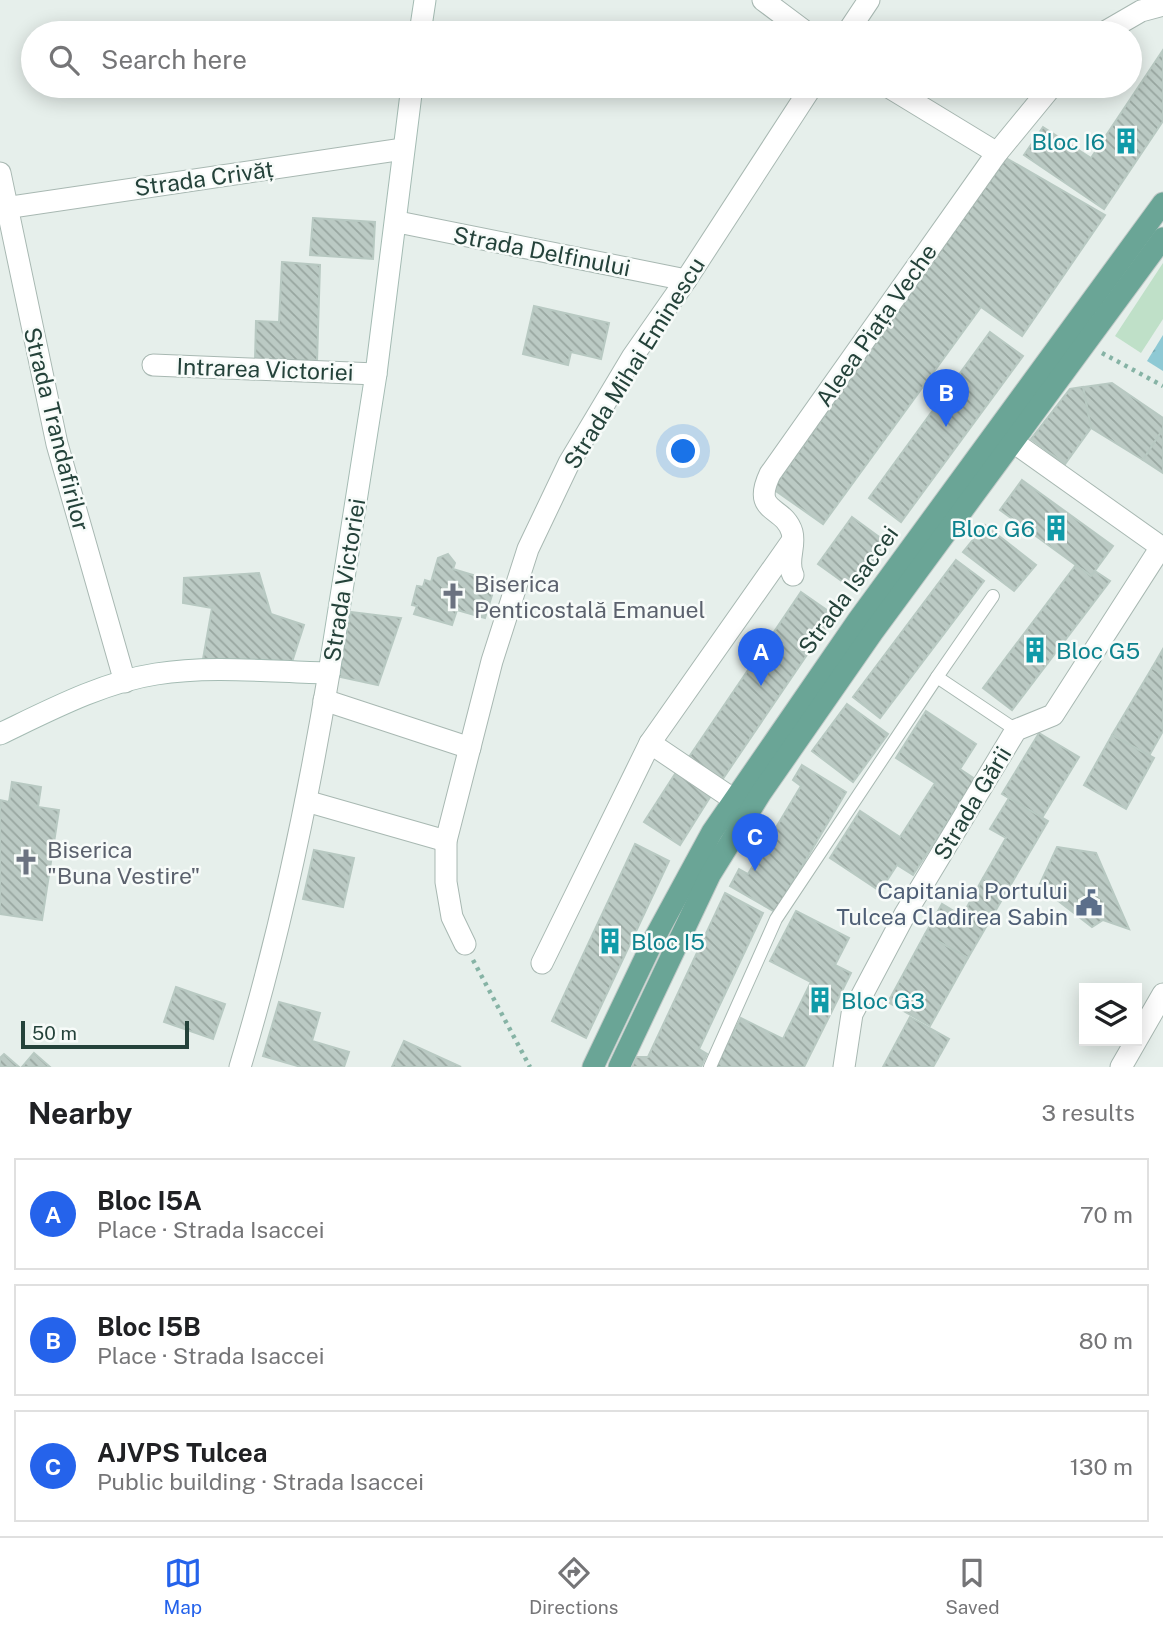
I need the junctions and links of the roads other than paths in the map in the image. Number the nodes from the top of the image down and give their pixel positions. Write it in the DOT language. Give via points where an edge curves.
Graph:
graph roads {
  1 [pos="425,0"];
  2 [pos="764,0"];
  3 [pos="869,0"];
  4 [pos="1163,5"];
  5 [pos="422,21"];
  6 [pos="791,21"];
  7 [pos="855,21"];
  8 [pos="1124,21"];
  9 [pos="410,98"];
  10 [pos="804,98"];
  11 [pos="907,98"];
  12 [pos="1042,98"];
  13 [pos="403,149"];
  14 [pos="997,153"];
  15 [pos="0,173"];
  16 [pos="1163,203"];
  17 [pos="5,208"];
  18 [pos="398,222"];
  19 [pos="1163,238"];
  20 [pos="686,280"];
  21 [pos="153,365"];
  22 [pos="376,374"];
  23 [pos="1012,441"];
  24 [pos="799,531"];
  25 [pos="793,575"];
  26 [pos="993,597"];
  27 [pos="329,673"];
  28 [pos="937,677"];
  29 [pos="125,682"];
  30 [pos="324,700"];
  31 [pos="1016,730"];
  32 [pos="0,734"];
  33 [pos="650,743"];
  34 [pos="470,748"];
  35 [pos="733,799"];
  36 [pos="306,801"];
  37 [pos="446,841"];
  38 [pos="465,944"];
  39 [pos="542,963"];
  40 [pos="1163,994"];
  41 [pos="240,1067"];
  42 [pos="593,1067"];
  43 [pos="619,1067"];
  44 [pos="710,1067"];
  45 [pos="844,1067"];
  46 [pos="1121,1067"];
  1 -- 5 [label="street"];
  2 -- 6 [label="street"];
  3 -- 7 [label="street"];
  4 -- 8 [label="street"];
  9 -- 13 [label="street, Strada Victoriei"];
  10 -- 20 [label="street, Strada Mihai Eminescu"];
  11 -- 14 [label="street"];
  12 -- 14 [label="street, Aleea Piața Veche"];
  13 -- 17 [label="street, Strada Crivăț"];
  13 -- 18 [label="street, Strada Victoriei"];
  14 -- 24 [label="street, Aleea Piața Veche" via="770,474 764,500 770,511"];
  15 -- 17 [label="street, Strada Trandafirilor"];
  16 -- 35 [label="main road, Strada Isaccei"];
  17 -- 29 [label="street, Strada Trandafirilor" via="57,444"];
  18 -- 20 [label="street, Strada Delfinului"];
  18 -- 22 [label="street, Strada Victoriei"];
  19 -- 23 [label="main road, Strada Isaccei"];
  20 -- 34 [label="street, Strada Mihai Eminescu" via="633,356 569,463 528,549"];
  21 -- 22 [label="street, Intrarea Victoriei"];
  22 -- 27 [label="street, Strada Victoriei"];
  23 -- 31 [label="street, Strada Gării" via="1161,547 1054,715"];
  23 -- 43 [label="main road, Strada Isaccei" via="873,632 725,849"];
  24 -- 25 [label="street" via="790,567"];
  24 -- 33 [label="street"];
  26 -- 28 [label="lane"];
  27 -- 29 [label="street" via="195,671"];
  27 -- 30 [label="street, Strada Victoriei"];
  28 -- 31 [label="lane"];
  28 -- 44 [label="lane" via="776,919"];
  29 -- 32 [label="street"];
  30 -- 34 [label="street"];
  30 -- 36 [label="street, Strada Victoriei"];
  31 -- 45 [label="street, Strada Gării" via="905,914 852,1014"];
  33 -- 35 [label="street"];
  33 -- 39 [label="street"];
  34 -- 37 [label="street, Strada Mihai Eminescu"];
  35 -- 42 [label="main road, Strada Isaccei" via="691,866"];
  36 -- 37 [label="street"];
  36 -- 41 [label="street, Strada Victoriei" via="270,969"];
  37 -- 38 [label="street, Strada Mihai Eminescu" via="452,916"];
  40 -- 46 [label="street"];
}
